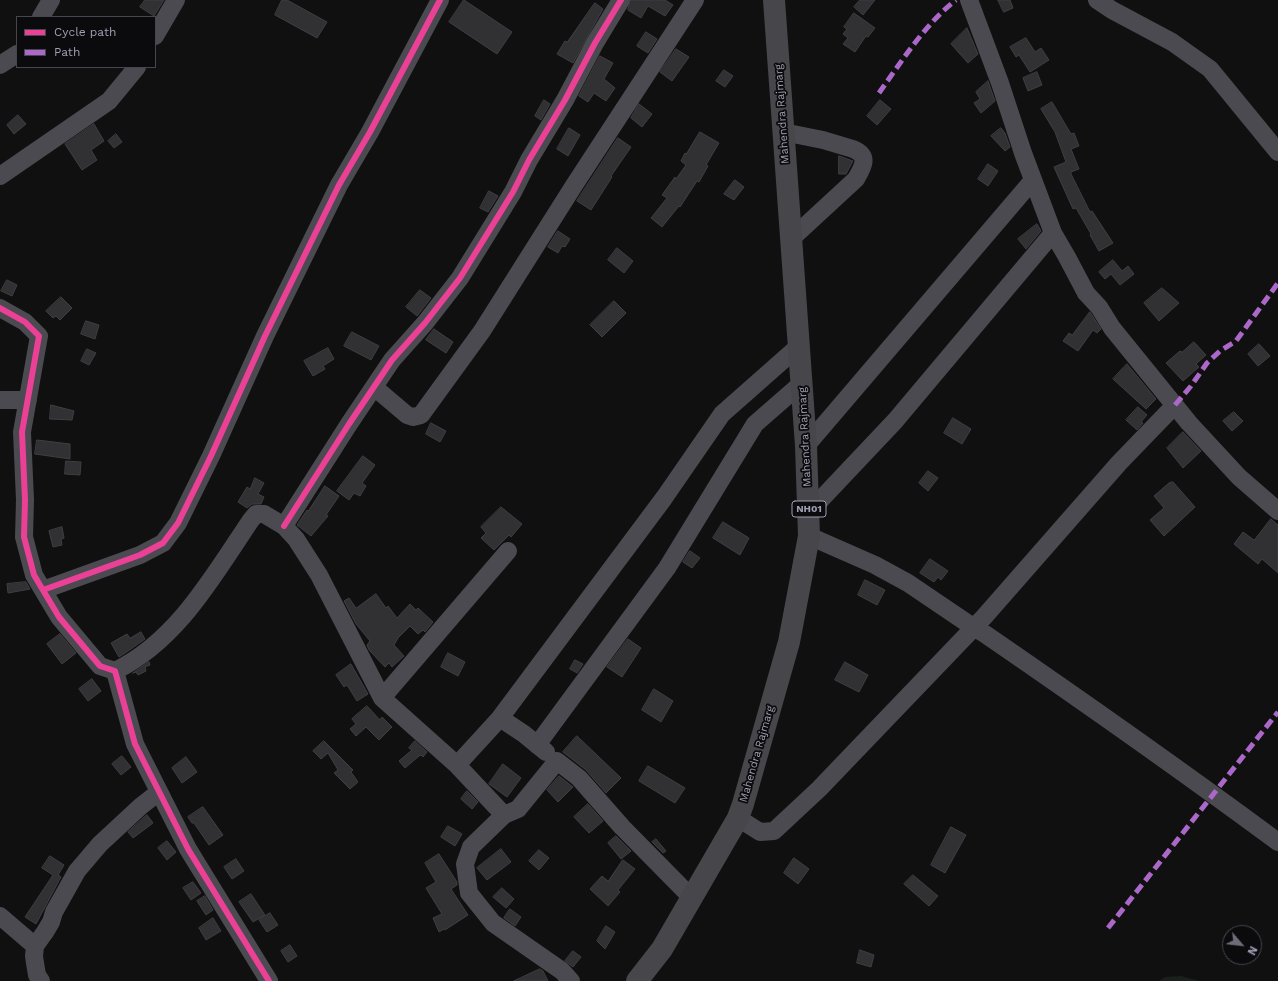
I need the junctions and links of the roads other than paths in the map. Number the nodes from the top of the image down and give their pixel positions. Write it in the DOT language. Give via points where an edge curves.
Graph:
graph roads {
  1 [pos="51,0"];
  2 [pos="176,0"];
  3 [pos="440,0"];
  4 [pos="621,0"];
  5 [pos="695,0"];
  6 [pos="774,0"];
  7 [pos="969,0"];
  8 [pos="1097,0"];
  9 [pos="43,16"];
  10 [pos="156,34"];
  11 [pos="16,55"];
  12 [pos="0,65"];
  13 [pos="136,68"];
  14 [pos="783,132"];
  15 [pos="1278,152"];
  16 [pos="0,176"];
  17 [pos="1033,180"];
  18 [pos="1054,233"];
  19 [pos="791,239"];
  20 [pos="0,308"];
  21 [pos="799,346"];
  22 [pos="802,383"];
  23 [pos="374,387"];
  24 [pos="0,400"];
  25 [pos="28,400"];
  26 [pos="1175,405"];
  27 [pos="806,446"];
  28 [pos="1278,511"];
  29 [pos="809,512"];
  30 [pos="284,526"];
  31 [pos="810,536"];
  32 [pos="508,551"];
  33 [pos="43,590"];
  34 [pos="973,627"];
  35 [pos="115,671"];
  36 [pos="382,698"];
  37 [pos="500,718"];
  38 [pos="537,745"];
  39 [pos="557,761"];
  40 [pos="456,765"];
  41 [pos="159,792"];
  42 [pos="504,815"];
  43 [pos="738,818"];
  44 [pos="1278,842"];
  45 [pos="691,897"];
  46 [pos="0,916"];
  47 [pos="35,946"];
  48 [pos="40,981"];
  49 [pos="269,981"];
  50 [pos="572,981"];
  51 [pos="637,981"];
  1 -- 9 [label="street"];
  2 -- 10 [label="street"];
  3 -- 33 [label="street" via="339,185 178,523 163,543 140,555"];
  4 -- 23 [label="street" via="513,192 460,278 392,360"];
  5 -- 23 [label="street" via="482,331 421,415 407,415"];
  6 -- 14 [label="highway, Mahendra Rajmarg / NH01"];
  7 -- 17 [label="street"];
  8 -- 15 [label="street" via="1172,42 1210,69"];
  11 -- 12 [label="street"];
  13 -- 16 [label="street" via="109,101"];
  14 -- 19 [label="highway, Mahendra Rajmarg / NH01"];
  14 -- 19 [label="street" via="853,149 858,151 864,160 856,179"];
  17 -- 18 [label="street"];
  17 -- 27 [label="street"];
  18 -- 26 [label="street" via="1086,293"];
  18 -- 29 [label="street" via="895,421"];
  19 -- 21 [label="highway, Mahendra Rajmarg / NH01"];
  20 -- 25 [label="street" via="25,322 39,336"];
  21 -- 22 [label="highway, Mahendra Rajmarg / NH01"];
  21 -- 37 [label="street" via="722,414 664,498"];
  22 -- 27 [label="highway, Mahendra Rajmarg / NH01"];
  22 -- 38 [label="street" via="755,424 667,568"];
  23 -- 30 [label="street"];
  24 -- 25 [label="street"];
  25 -- 33 [label="street" via="22,432 24,537 34,574"];
  26 -- 28 [label="street" via="1239,477"];
  26 -- 34 [label="street" via="1119,463 1018,580"];
  27 -- 29 [label="highway, Mahendra Rajmarg / NH01"];
  29 -- 31 [label="highway, Mahendra Rajmarg / NH01"];
  30 -- 35 [label="street" via="264,514 256,514 182,619 155,644"];
  30 -- 36 [label="street" via="296,539 319,575"];
  31 -- 34 [label="street" via="908,583"];
  31 -- 43 [label="highway, Mahendra Rajmarg / NH01" via="789,642"];
  32 -- 36 [label="street"];
  33 -- 35 [label="street" via="58,617 100,666"];
  34 -- 43 [label="street" via="883,724 774,831 760,832"];
  34 -- 44 [label="street" via="1108,719"];
  35 -- 41 [label="street" via="134,744"];
  36 -- 40 [label="street"];
  37 -- 38 [label="street"];
  37 -- 40 [label="street"];
  38 -- 39 [label="street"];
  39 -- 42 [label="street" via="518,809"];
  39 -- 45 [label="street" via="579,778 622,827"];
  40 -- 42 [label="street"];
  41 -- 47 [label="street" via="100,844 77,871"];
  41 -- 49 [label="street" via="188,849"];
  42 -- 50 [label="street" via="471,847 465,864 469,893 494,924 562,971"];
  43 -- 45 [label="highway, Mahendra Rajmarg / NH01"];
  45 -- 51 [label="highway, Mahendra Rajmarg / NH01" via="662,949"];
  46 -- 47 [label="street"];
  47 -- 48 [label="street" via="35,963"];
}
